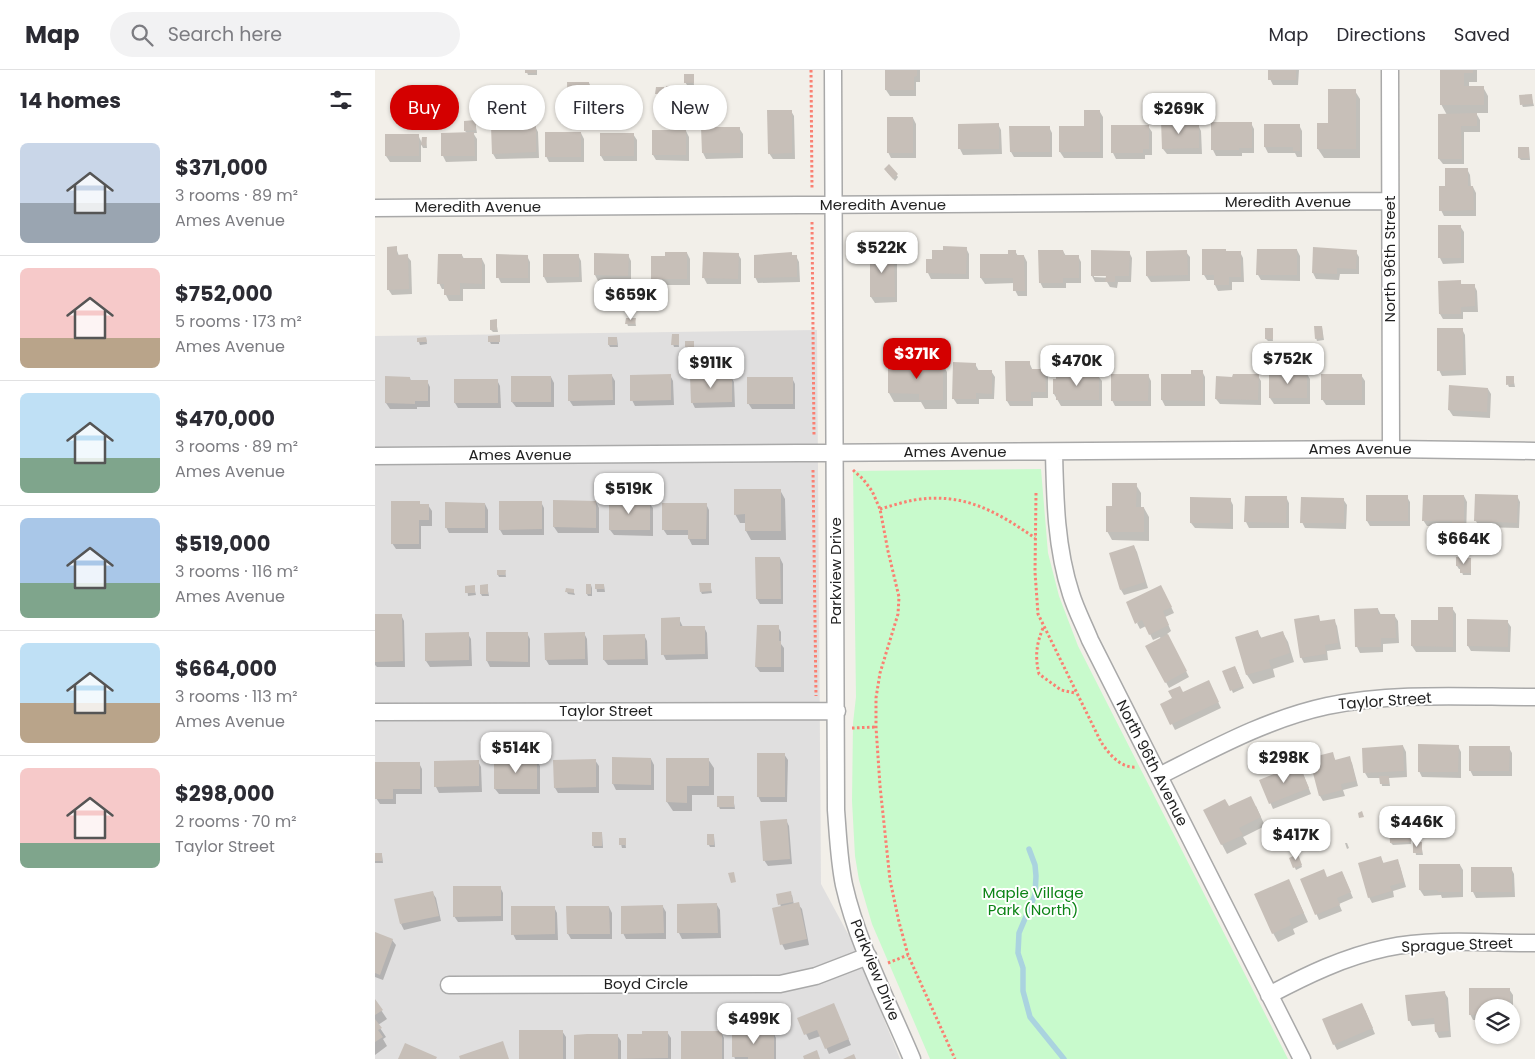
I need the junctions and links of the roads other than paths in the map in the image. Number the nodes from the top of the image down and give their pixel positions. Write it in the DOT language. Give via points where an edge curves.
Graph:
graph roads {
  1 [pos="833,70"];
  2 [pos="1390,70"];
  3 [pos="1390,201"];
  4 [pos="834,205"];
  5 [pos="375,208"];
  6 [pos="1391,449"];
  7 [pos="1535,451"];
  8 [pos="1054,452"];
  9 [pos="836,453"];
  10 [pos="375,456"];
  11 [pos="1535,697"];
  12 [pos="837,711"];
  13 [pos="375,712"];
  14 [pos="1159,776"];
  15 [pos="1535,943"];
  16 [pos="868,956"];
  17 [pos="449,985"];
  18 [pos="1269,994"];
  19 [pos="912,1059"];
  20 [pos="1302,1059"];
  1 -- 4 [label="street, Parkview Drive"];
  2 -- 3 [label="street, North 96th Street"];
  3 -- 4 [label="street, Meredith Avenue"];
  3 -- 6 [label="street, North 96th Street"];
  4 -- 5 [label="street, Meredith Avenue"];
  4 -- 9 [label="street, Parkview Drive"];
  6 -- 7 [label="street, Ames Avenue"];
  6 -- 8 [label="street, Ames Avenue"];
  8 -- 9 [label="street, Ames Avenue"];
  8 -- 14 [label="street, North 96th Avenue" via="1058,530 1071,594 1090,640"];
  9 -- 10 [label="street, Ames Avenue"];
  9 -- 12 [label="street, Parkview Drive"];
  11 -- 14 [label="street, Taylor Street" via="1419,697 1327,706 1283,718 1234,738"];
  12 -- 13 [label="street, Taylor Street"];
  12 -- 16 [label="street, Parkview Drive" via="840,856 852,917"];
  14 -- 18 [label="street, North 96th Avenue"];
  15 -- 18 [label="street, Sprague Street" via="1441,943 1385,948 1315,971"];
  16 -- 17 [label="street, Boyd Circle" via="816,976 779,984"];
  16 -- 19 [label="street, Parkview Drive"];
  18 -- 20 [label="street, North 96th Avenue"];
}
